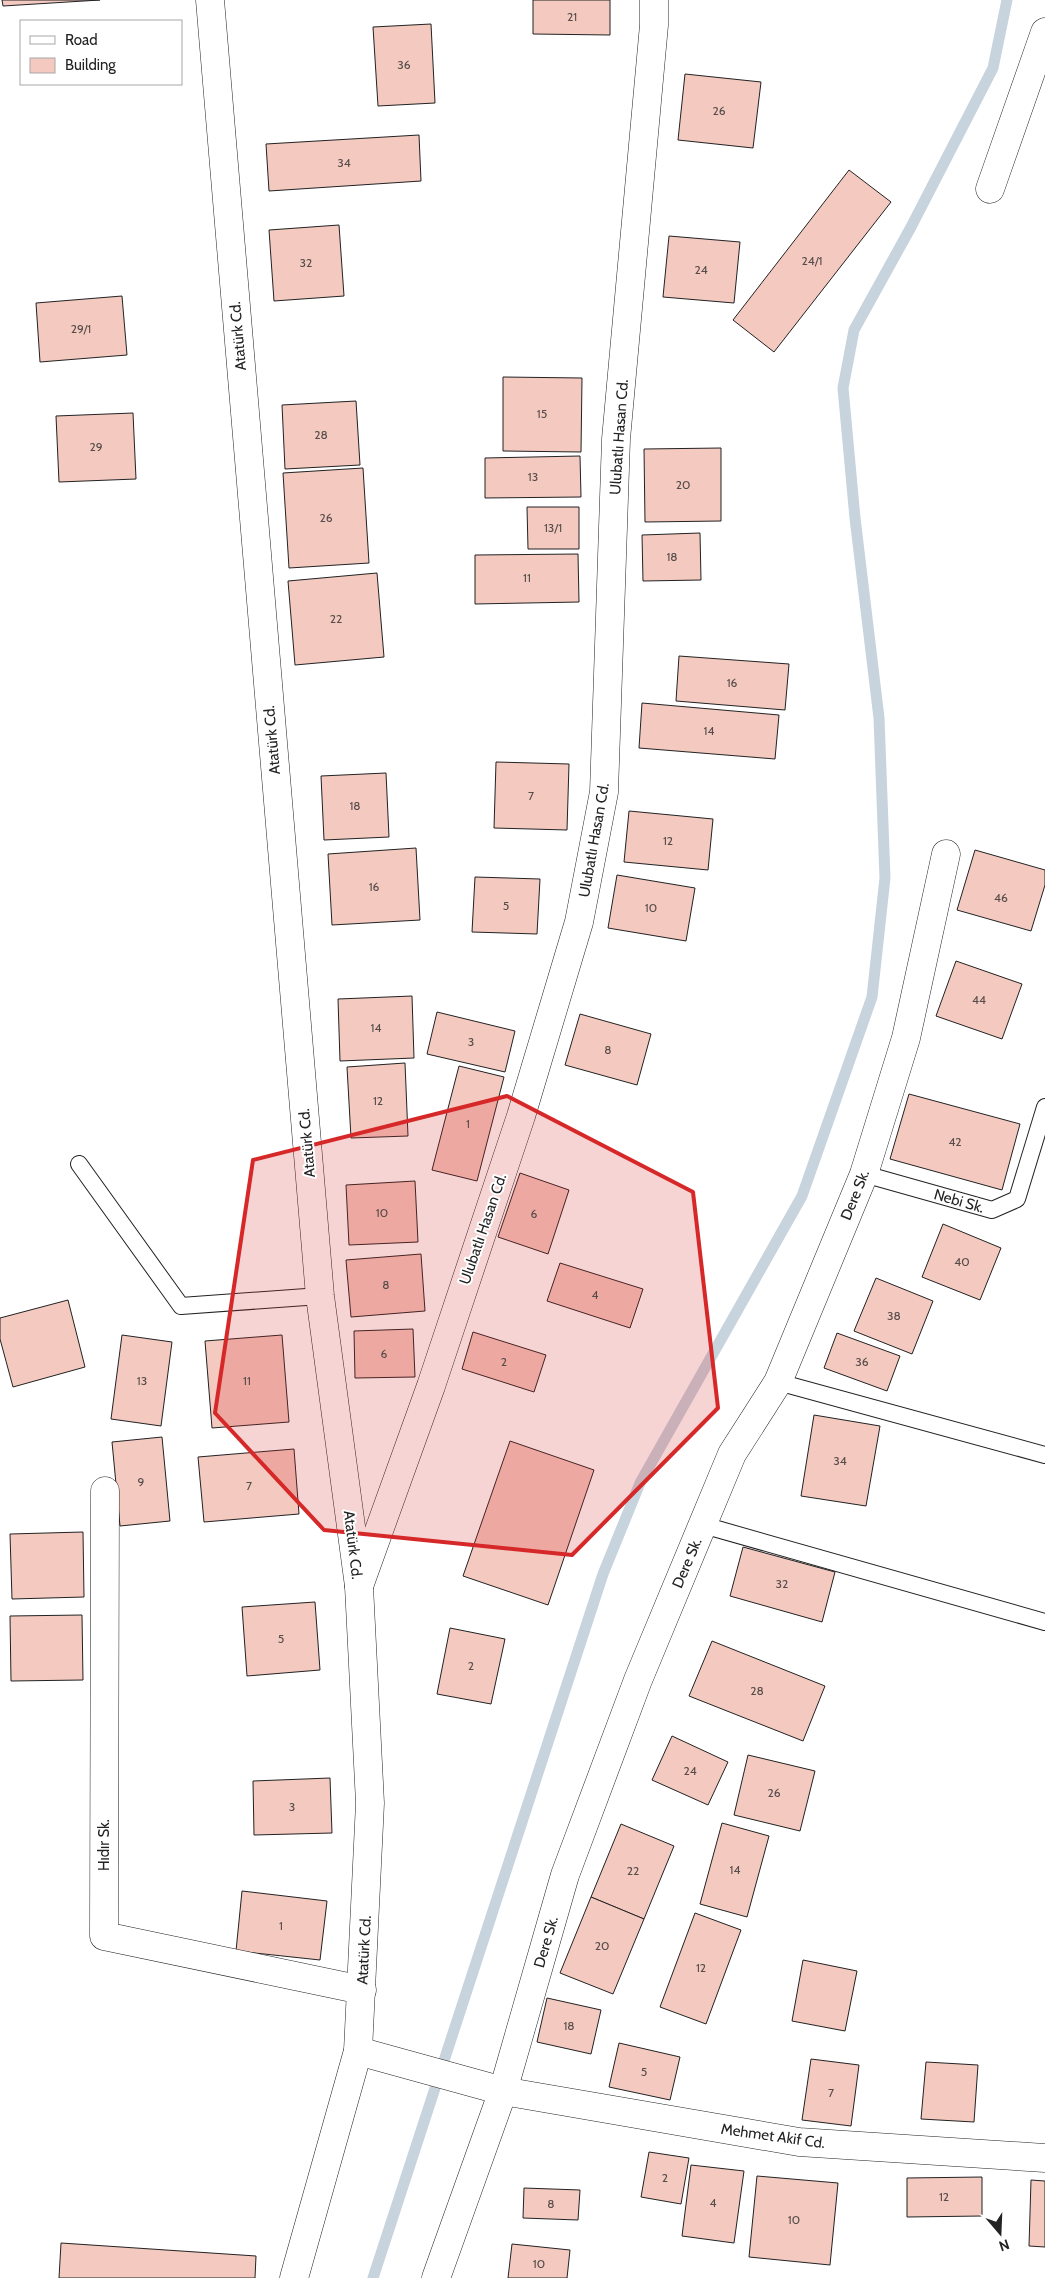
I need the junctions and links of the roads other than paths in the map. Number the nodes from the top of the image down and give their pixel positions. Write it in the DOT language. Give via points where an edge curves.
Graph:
graph roads {
  1 [pos="210,0"];
  2 [pos="654,0"];
  3 [pos="1045,32"];
  4 [pos="990,189"];
  5 [pos="946,854"];
  6 [pos="1045,1107"];
  7 [pos="79,1164"];
  8 [pos="864,1174"];
  9 [pos="320,1296"];
  10 [pos="778,1382"];
  11 [pos="1045,1455"];
  12 [pos="104,1491"];
  13 [pos="703,1525"];
  14 [pos="358,1586"];
  15 [pos="1045,1622"];
  16 [pos="362,1990"];
  17 [pos="358,2051"];
  18 [pos="503,2091"];
  19 [pos="1045,2158"];
  20 [pos="294,2278"];
  21 [pos="436,2278"];
  1 -- 9 [label="street, Atatürk Cd."];
  2 -- 14 [label="street, Ulubatlı Hasan Cd." via="616,439 604,792 579,922 522,1116 431,1386"];
  3 -- 4 [label="street"];
  5 -- 8 [label="street, Dere Sk." via="906,1038"];
  6 -- 8 [label="lane, Nebi Sk." via="1017,1199 992,1210"];
  7 -- 9 [label="lane" via="181,1306"];
  8 -- 10 [label="street, Dere Sk."];
  9 -- 14 [label="street, Atatürk Cd."];
  10 -- 11 [label="lane"];
  10 -- 13 [label="street, Dere Sk." via="732,1454"];
  12 -- 16 [label="street, Hıdır Sk." via="104,1936"];
  13 -- 15 [label="lane"];
  13 -- 18 [label="street, Dere Sk." via="638,1680 565,1875"];
  14 -- 16 [label="street, Atatürk Cd." via="370,1803"];
  16 -- 17 [label="street, Atatürk Cd."];
  17 -- 18 [label="street, Mehmet Akif Cd."];
  17 -- 20 [label="street, Atatürk Cd."];
  18 -- 19 [label="street, Mehmet Akif Cd." via="799,2142"];
  18 -- 21 [label="street, Dere Sk."];
}
